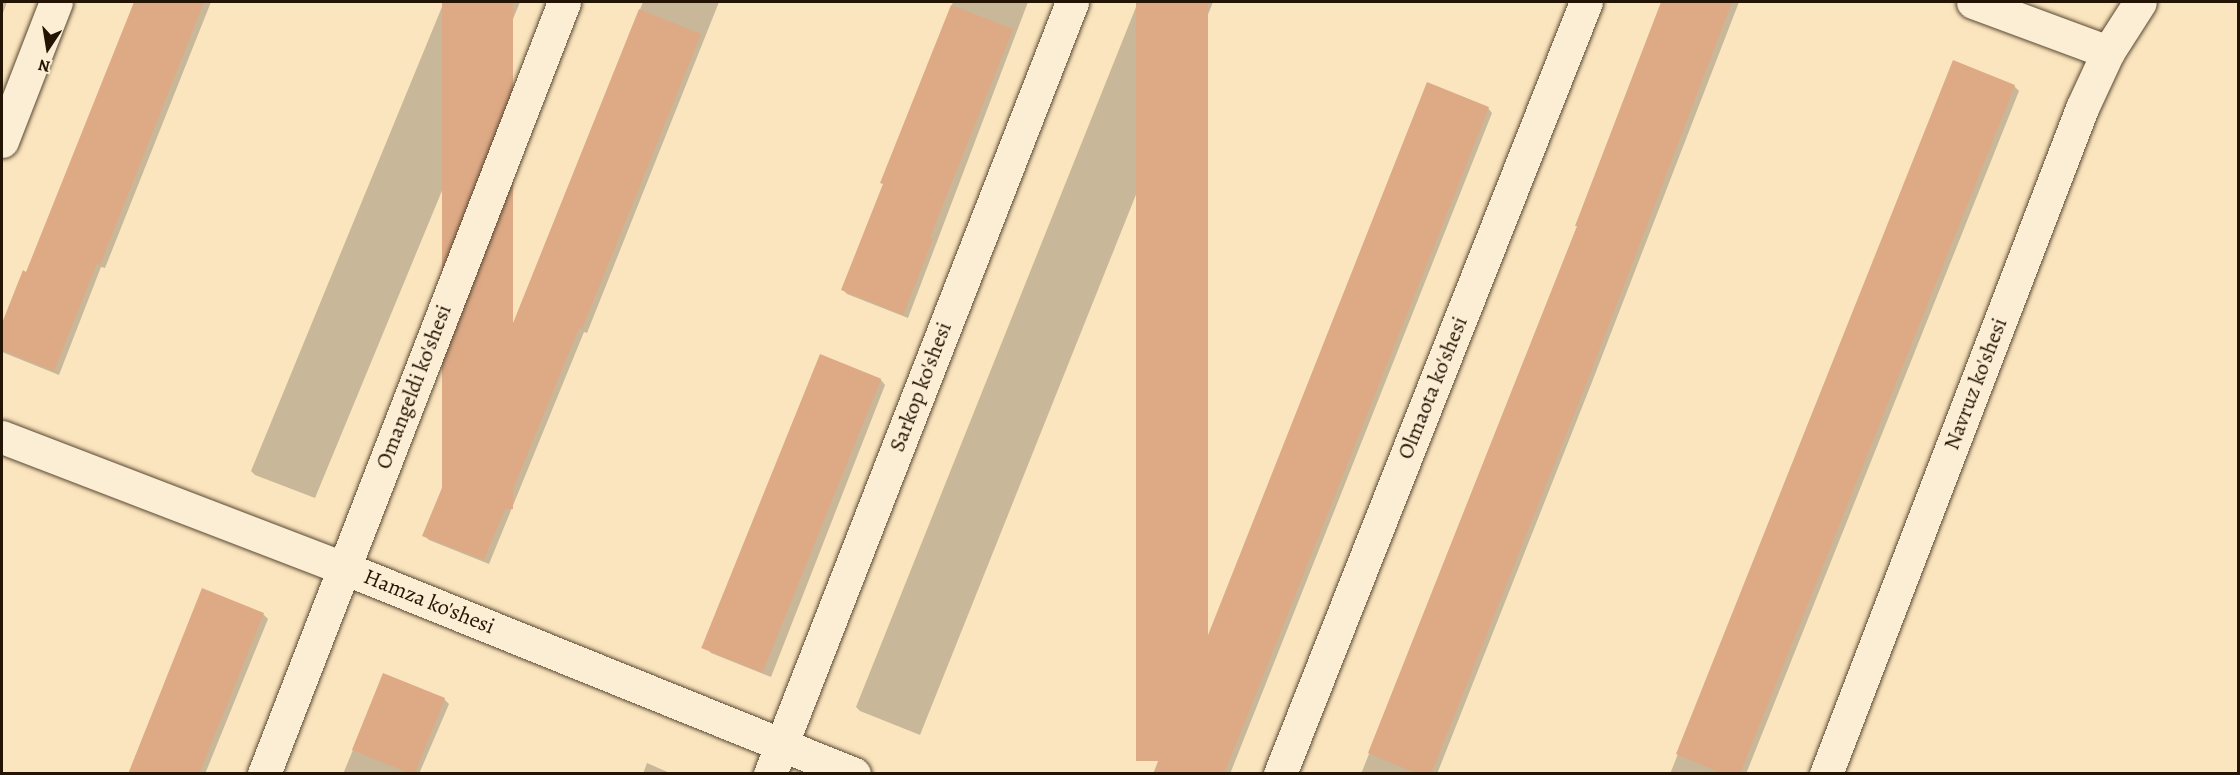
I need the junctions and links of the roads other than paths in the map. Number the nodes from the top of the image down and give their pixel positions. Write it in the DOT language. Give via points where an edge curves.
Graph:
graph roads {
  1 [pos="56,2"];
  2 [pos="564,2"];
  3 [pos="1072,2"];
  4 [pos="1586,2"];
  5 [pos="1973,2"];
  6 [pos="2139,2"];
  7 [pos="2108,52"];
  8 [pos="2,141"];
  9 [pos="2,437"];
  10 [pos="344,568"];
  11 [pos="776,759"];
  12 [pos="264,774"];
  13 [pos="854,774"];
  14 [pos="1280,774"];
  15 [pos="1826,774"];
  1 -- 8 [label="street"];
  2 -- 10 [label="street, Omangeldi ko'shesi"];
  3 -- 11 [label="street, Sarkop ko'shesi"];
  4 -- 14 [label="street, Olmaota ko'shesi"];
  5 -- 7 [label="street"];
  6 -- 7 [label="street, Navruz ko'shesi"];
  7 -- 15 [label="street, Navruz ko'shesi" via="2082,108"];
  9 -- 10 [label="street, Hamza ko'shesi"];
  10 -- 11 [label="street, Hamza ko'shesi"];
  10 -- 12 [label="street, Omangeldi ko'shesi"];
  11 -- 13 [label="street, Hamza ko'shesi"];
}
